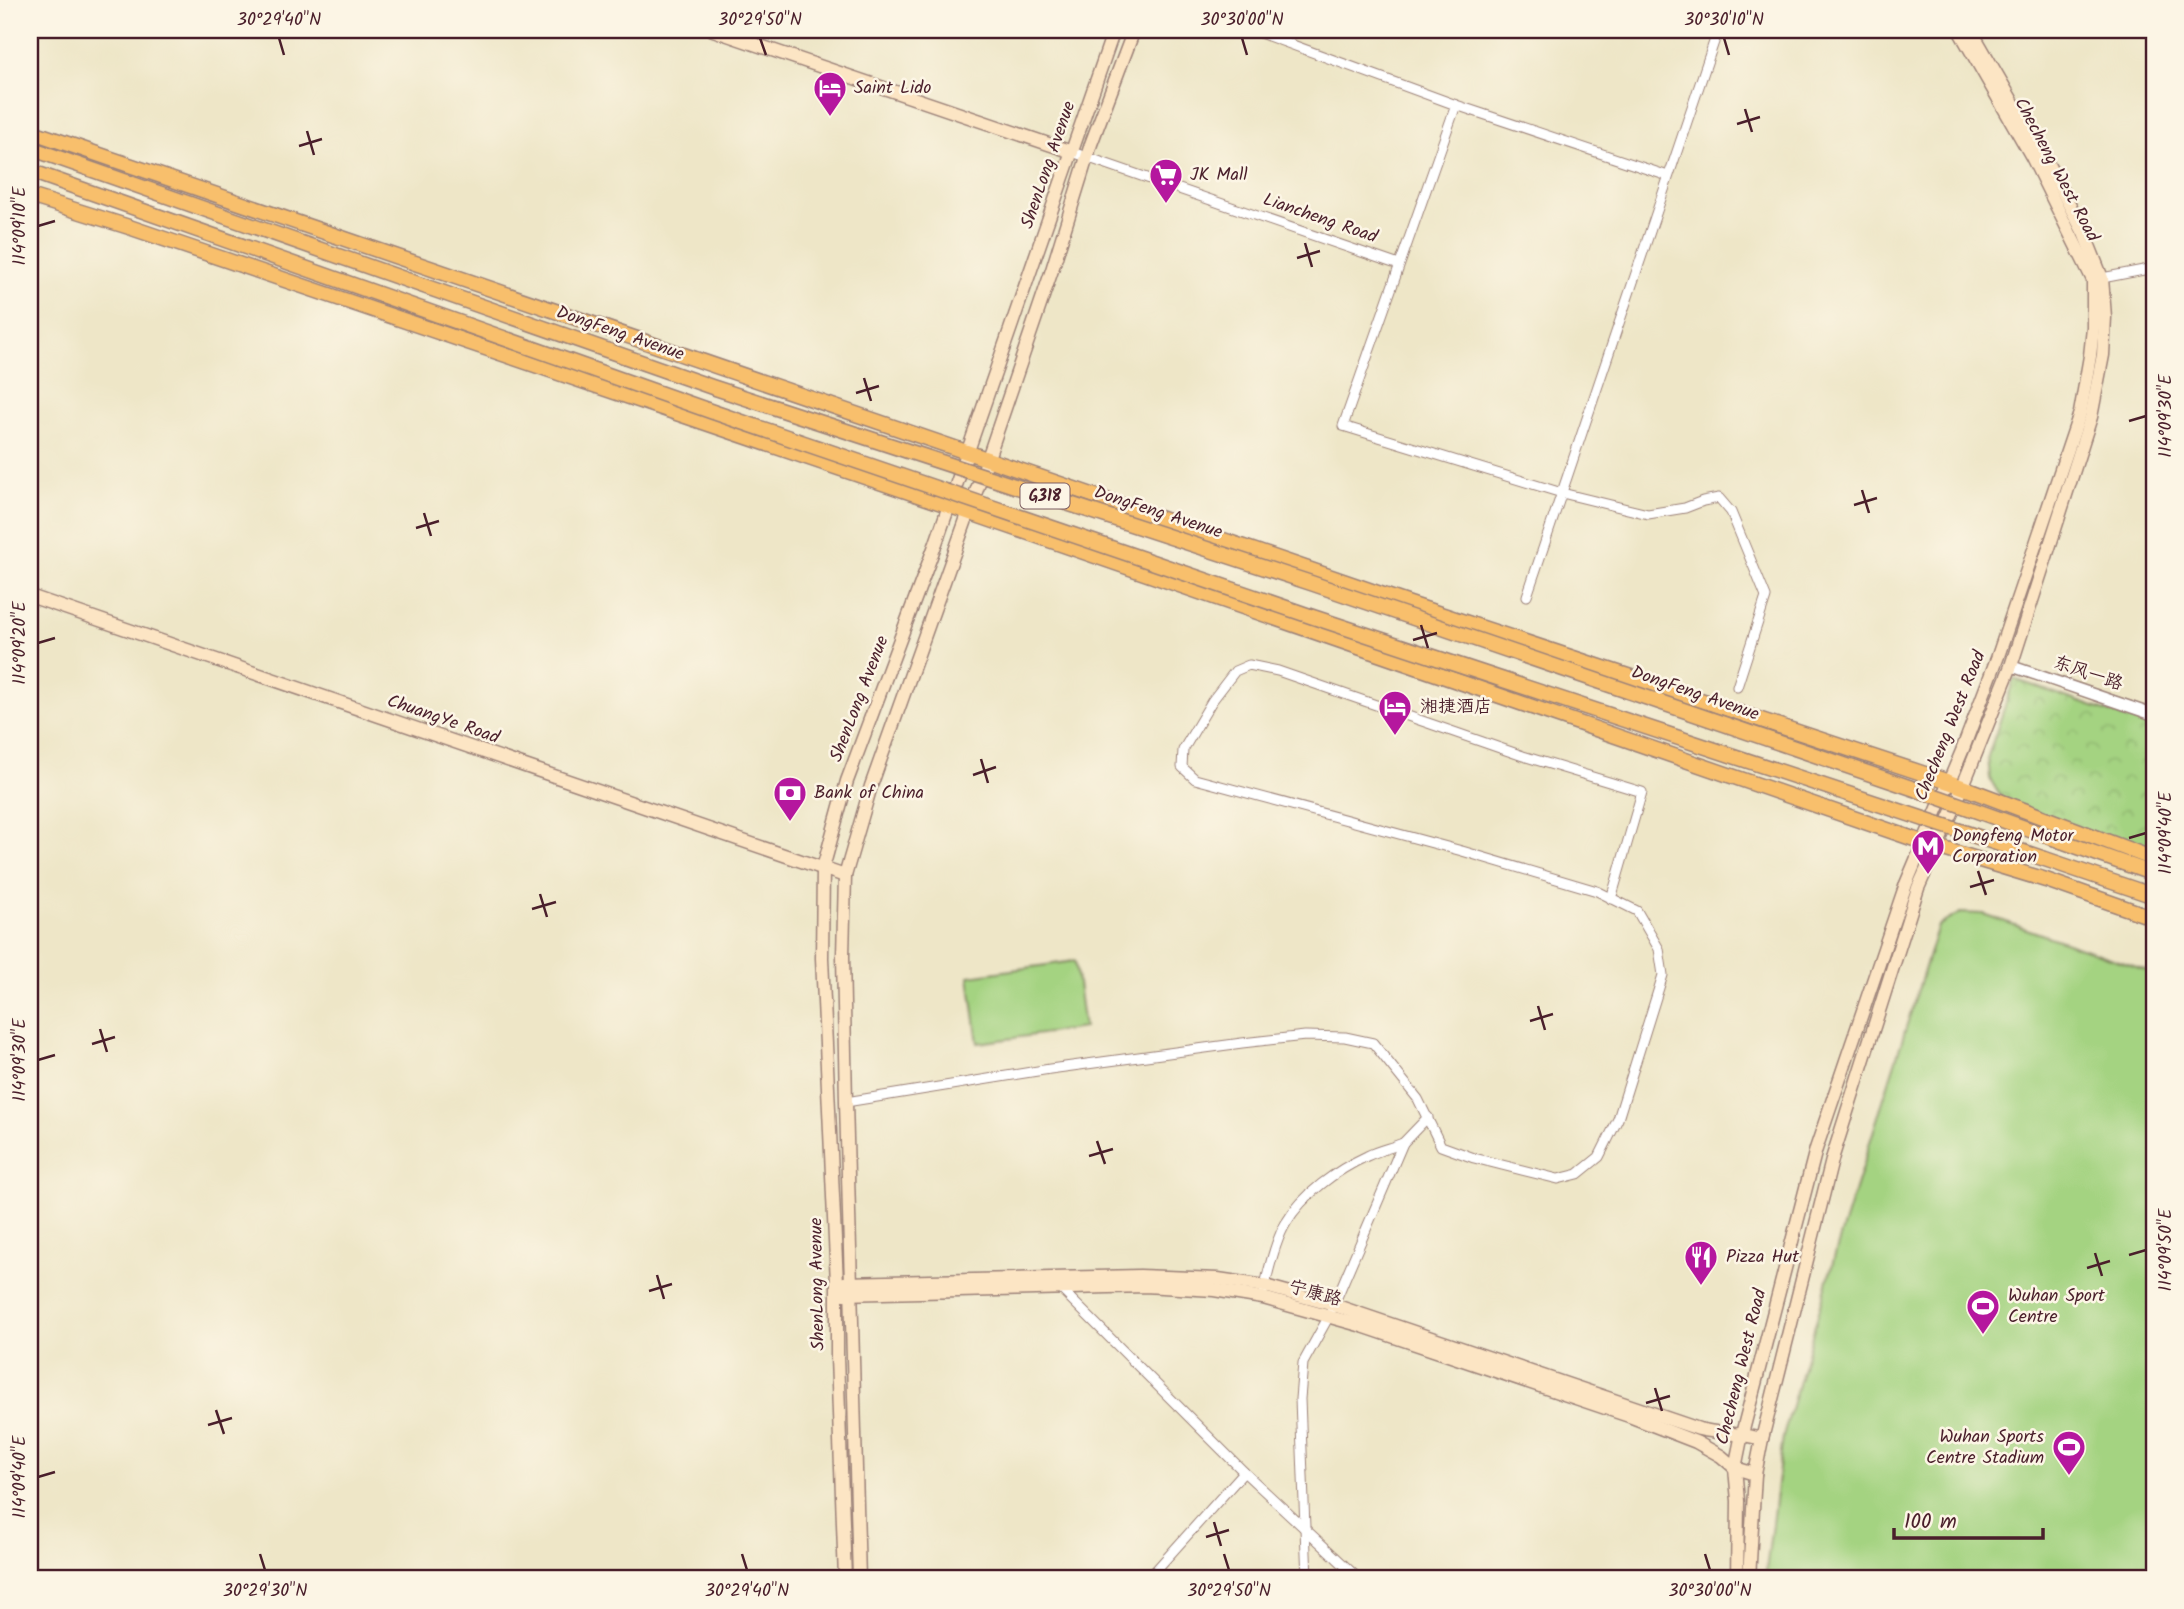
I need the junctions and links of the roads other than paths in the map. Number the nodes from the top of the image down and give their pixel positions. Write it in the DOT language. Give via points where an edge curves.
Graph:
graph roads {
  1 [pos="713,30"];
  2 [pos="1114,30"];
  3 [pos="1134,30"];
  4 [pos="1252,30"];
  5 [pos="1718,30"];
  6 [pos="1959,30"];
  7 [pos="1971,30"];
  8 [pos="1456,106"];
  9 [pos="30,131"];
  10 [pos="30,148"];
  11 [pos="1072,152"];
  12 [pos="1087,157"];
  13 [pos="30,171"];
  14 [pos="1668,176"];
  15 [pos="30,196"];
  16 [pos="1399,265"];
  17 [pos="2154,268"];
  18 [pos="2097,279"];
  19 [pos="967,453"];
  20 [pos="987,461"];
  21 [pos="1562,494"];
  22 [pos="949,506"];
  23 [pos="968,512"];
  24 [pos="30,596"];
  25 [pos="1527,596"];
  26 [pos="2011,666"];
  27 [pos="1737,687"];
  28 [pos="2154,715"];
  29 [pos="1955,785"];
  30 [pos="1930,844"];
  31 [pos="2154,859"];
  32 [pos="823,868"];
  33 [pos="2154,874"];
  34 [pos="845,876"];
  35 [pos="2154,896"];
  36 [pos="1611,899"];
  37 [pos="2154,918"];
  38 [pos="846,1102"];
  39 [pos="1428,1117"];
  40 [pos="1403,1143"];
  41 [pos="1056,1283"];
  42 [pos="852,1288"];
  43 [pos="837,1289"];
  44 [pos="1264,1292"];
  45 [pos="1331,1311"];
  46 [pos="1742,1434"];
  47 [pos="1762,1439"];
  48 [pos="1735,1468"];
  49 [pos="1244,1472"];
  50 [pos="1755,1474"];
  51 [pos="1306,1530"];
  52 [pos="845,1579"];
  53 [pos="859,1579"];
  54 [pos="1148,1579"];
  55 [pos="1307,1579"];
  56 [pos="1359,1579"];
  57 [pos="1737,1579"];
  58 [pos="1749,1579"];
  1 -- 11 [label="main road, Liancheng Road"];
  2 -- 11 [label="main road, ShenLong Avenue"];
  3 -- 12 [label="main road, ShenLong Avenue"];
  4 -- 8 [label="street"];
  5 -- 14 [label="street"];
  6 -- 18 [label="main road, Checheng West Road"];
  7 -- 18 [label="main road, Checheng West Road" via="2084,233"];
  8 -- 14 [label="street"];
  8 -- 16 [label="street"];
  9 -- 19 [label="main road"];
  10 -- 33 [label="main road, DongFeng Avenue / G318, bridge" via="712,387 1311,583"];
  11 -- 12 [label="street, Liancheng Road"];
  11 -- 19 [label="main road, ShenLong Avenue"];
  12 -- 16 [label="street, Liancheng Road"];
  12 -- 20 [label="main road, ShenLong Avenue"];
  13 -- 35 [label="main road, G318, bridge" via="1183,573"];
  14 -- 21 [label="street"];
  15 -- 22 [label="main road"];
  16 -- 21 [label="street" via="1343,426"];
  17 -- 18 [label="street"];
  18 -- 26 [label="main road, Checheng West Road" via="2105,317 2091,416"];
  18 -- 29 [label="main road, Checheng West Road" via="2080,413"];
  19 -- 20 [label="main road"];
  19 -- 22 [label="main road, ShenLong Avenue"];
  20 -- 23 [label="main road, ShenLong Avenue"];
  20 -- 29 [label="main road"];
  21 -- 25 [label="street"];
  21 -- 27 [label="street" via="1648,514 1719,498 1731,512 1766,597"];
  22 -- 23 [label="main road"];
  22 -- 32 [label="main road, ShenLong Avenue" via="848,781"];
  23 -- 30 [label="main road"];
  23 -- 34 [label="main road, ShenLong Avenue" via="871,786"];
  24 -- 32 [label="main road, ChuangYe Road"];
  26 -- 28 [label="street, 东风一路"];
  26 -- 29 [label="main road, Checheng West Road"];
  29 -- 30 [label="main road, Checheng West Road" via="1937,807"];
  29 -- 30 [label="main road, Checheng West Road" via="1952,813"];
  29 -- 31 [label="main road"];
  30 -- 37 [label="main road"];
  30 -- 46 [label="main road, Checheng West Road" via="1906,884 1816,1149"];
  30 -- 47 [label="main road, Checheng West Road" via="1833,1156"];
  32 -- 34 [label="main road, ChuangYe Road"];
  32 -- 43 [label="main road, ShenLong Avenue" via="822,958"];
  34 -- 38 [label="main road, ShenLong Avenue"];
  36 -- 36 [label="street" via="1462,851 1195,779 1182,767 1183,750 1227,681 1250,665 1642,792"];
  36 -- 39 [label="street" via="1637,911 1659,949 1663,975 1618,1119 1599,1157 1578,1174 1558,1180 1532,1174 1441,1146"];
  38 -- 39 [label="street" via="1241,1043 1345,1037 1373,1043"];
  38 -- 42 [label="main road, ShenLong Avenue"];
  39 -- 40 [label="street"];
  40 -- 44 [label="street" via="1343,1168 1297,1208 1284,1225"];
  40 -- 45 [label="street"];
  41 -- 42 [label="main road, 宁康路"];
  41 -- 44 [label="main road, 宁康路"];
  41 -- 49 [label="street"];
  42 -- 43 [label="main road, 宁康路"];
  42 -- 53 [label="main road, ShenLong Avenue"];
  43 -- 52 [label="main road, ShenLong Avenue"];
  44 -- 45 [label="main road, 宁康路"];
  45 -- 46 [label="main road" via="1687,1425 1724,1435"];
  45 -- 48 [label="main road, 宁康路" via="1629,1416 1710,1449"];
  45 -- 51 [label="street" via="1303,1363 1300,1399"];
  46 -- 47 [label="main road"];
  46 -- 48 [label="main road, Checheng West Road"];
  47 -- 50 [label="main road, Checheng West Road"];
  48 -- 50 [label="main road, 宁康路"];
  48 -- 57 [label="main road, Checheng West Road"];
  49 -- 51 [label="street"];
  49 -- 54 [label="street"];
  50 -- 58 [label="main road, Checheng West Road"];
  51 -- 55 [label="street"];
  51 -- 56 [label="street"];
}
